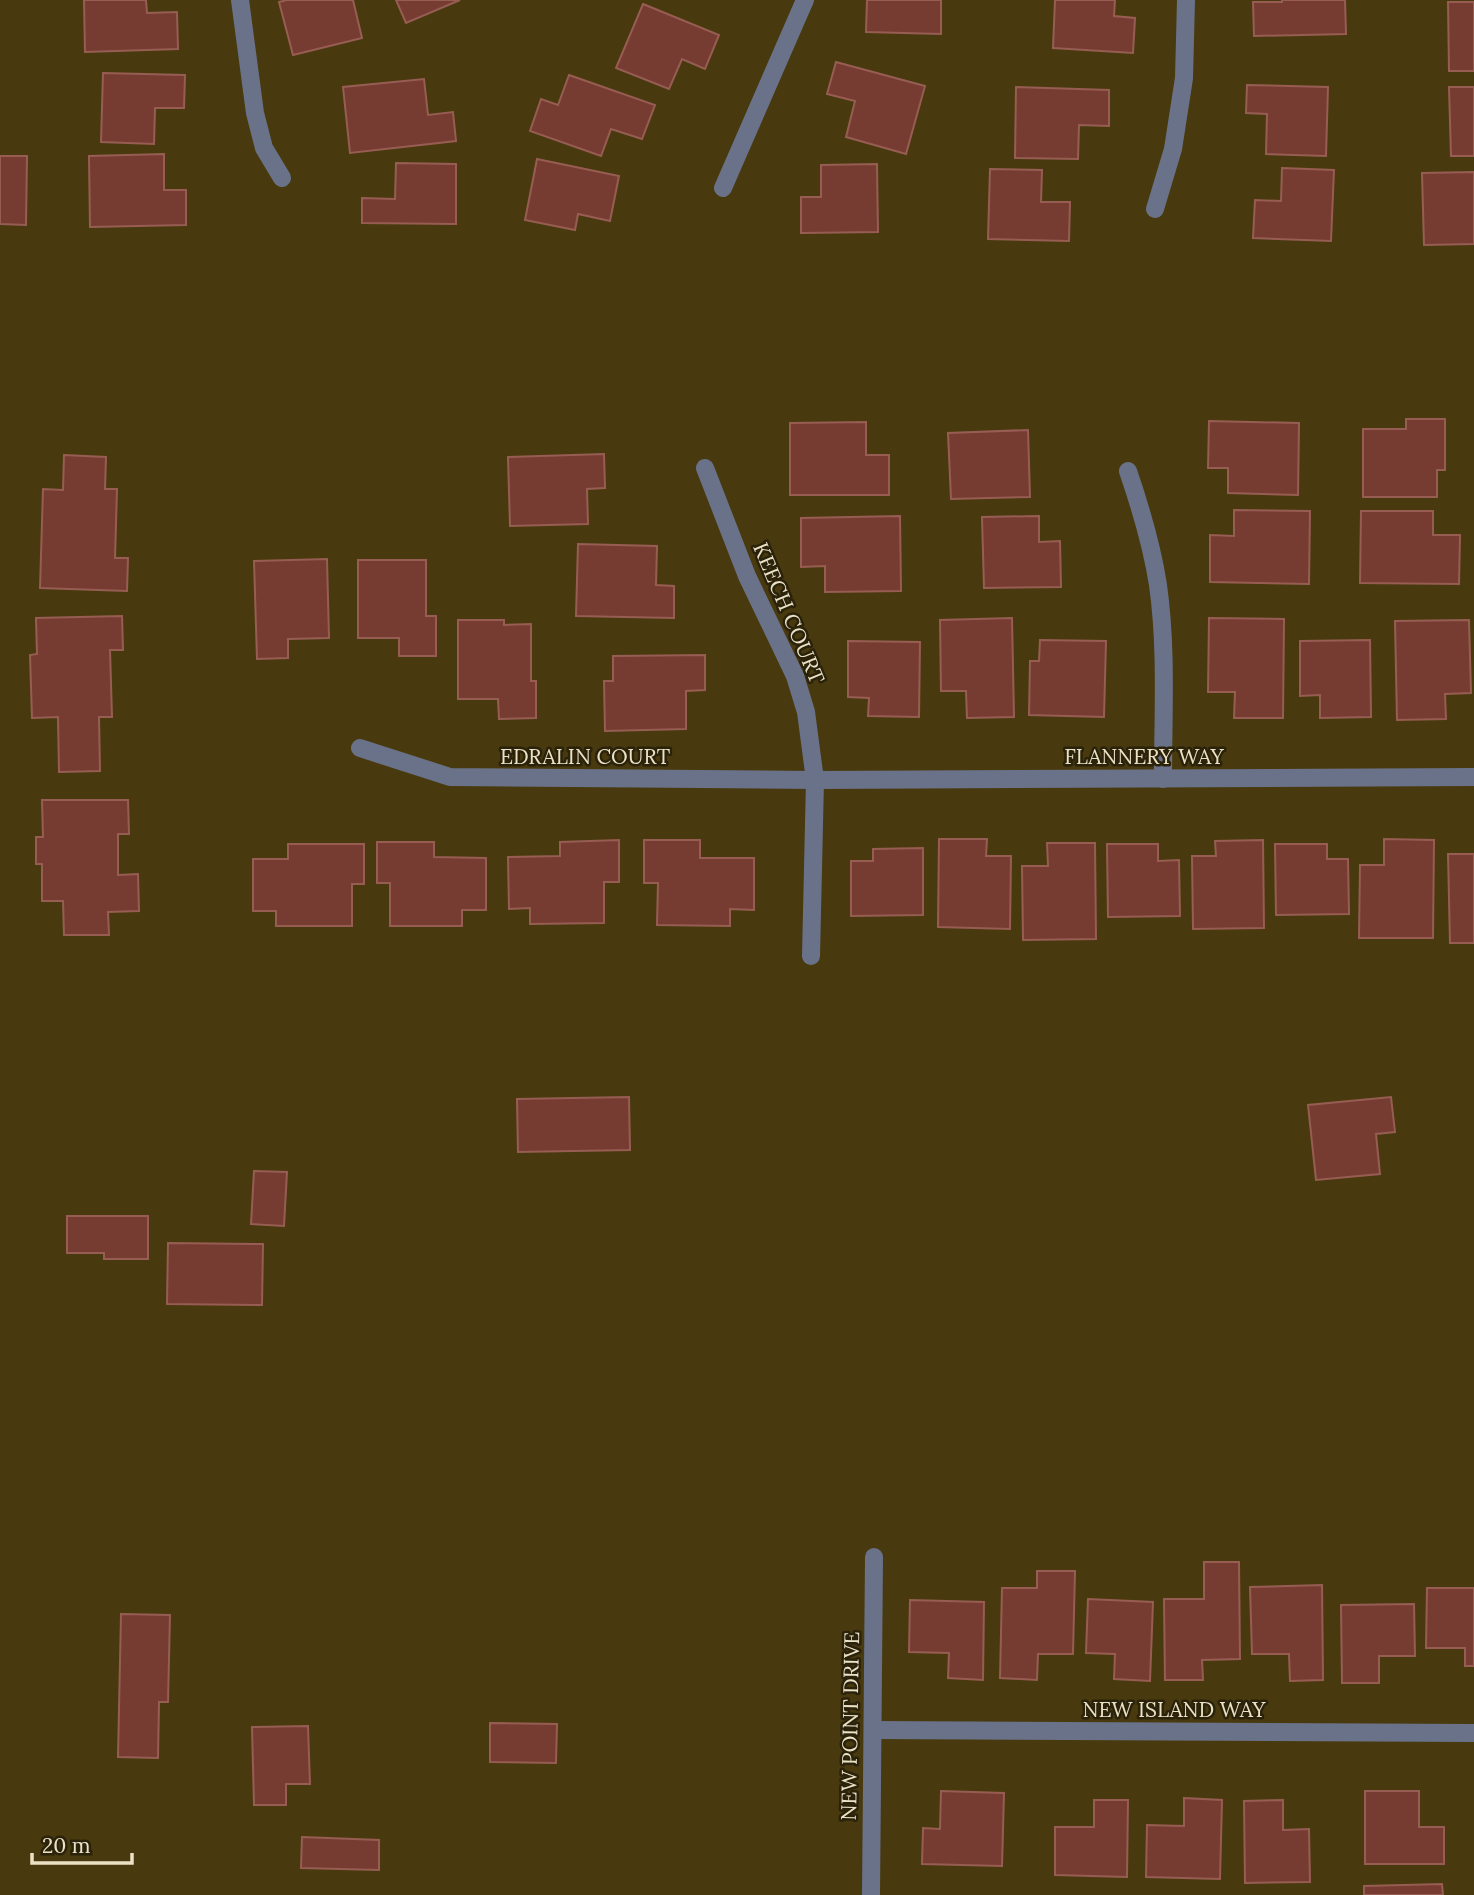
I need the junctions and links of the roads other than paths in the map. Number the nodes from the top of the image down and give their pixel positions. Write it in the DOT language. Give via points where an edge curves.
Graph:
graph roads {
  1 [pos="240,0"];
  2 [pos="804,0"];
  3 [pos="1186,0"];
  4 [pos="282,178"];
  5 [pos="723,188"];
  6 [pos="1155,209"];
  7 [pos="705,468"];
  8 [pos="1128,471"];
  9 [pos="360,748"];
  10 [pos="1474,777"];
  11 [pos="1163,779"];
  12 [pos="815,780"];
  13 [pos="811,957"];
  14 [pos="874,1557"];
  15 [pos="874,1730"];
  16 [pos="1474,1733"];
  17 [pos="871,1895"];
  1 -- 4 [label="street" via="255,113 264,148"];
  2 -- 5 [label="street"];
  3 -- 6 [label="street" via="1184,78 1173,149"];
  7 -- 12 [label="street, KEECH COURT" via="747,576 795,676 806,712"];
  8 -- 11 [label="street" via="1158,586"];
  9 -- 12 [label="street, EDRALIN COURT" via="450,777"];
  10 -- 11 [label="street, FLANNERY WAY"];
  11 -- 12 [label="street, FLANNERY WAY"];
  12 -- 13 [label="street, KEECH COURT"];
  14 -- 15 [label="street, NEW POINT DRIVE"];
  15 -- 16 [label="street, NEW ISLAND WAY"];
  15 -- 17 [label="street, NEW POINT DRIVE"];
}
